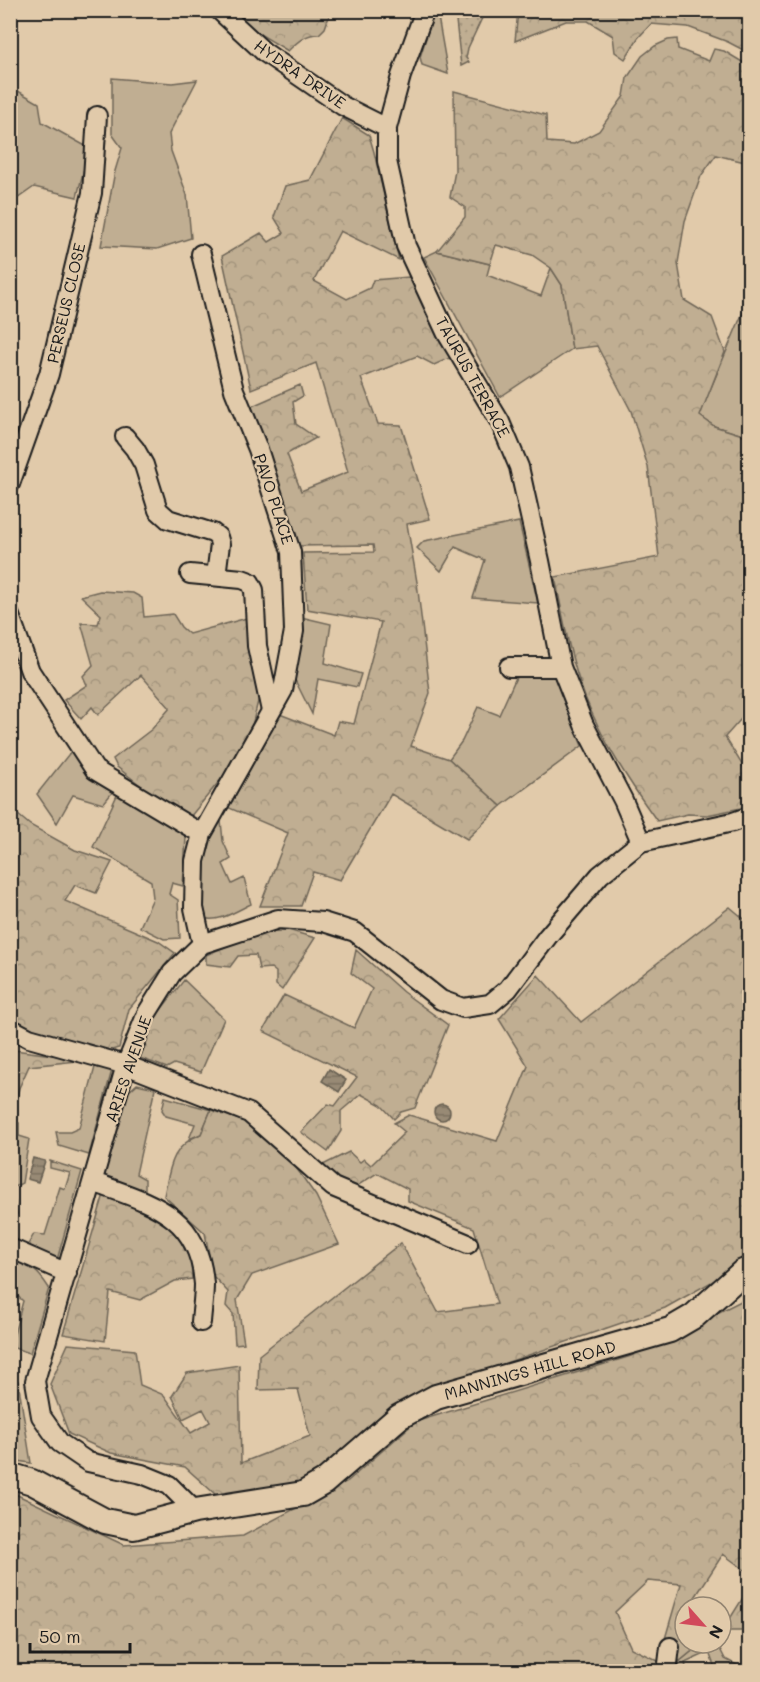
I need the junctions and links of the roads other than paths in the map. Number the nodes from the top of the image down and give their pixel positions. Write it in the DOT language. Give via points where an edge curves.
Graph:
graph roads {
  1 [pos="219,10"];
  2 [pos="425,10"];
  3 [pos="97,116"];
  4 [pos="387,128"];
  5 [pos="201,254"];
  6 [pos="125,437"];
  7 [pos="10,484"];
  8 [pos="190,574"];
  9 [pos="216,576"];
  10 [pos="10,616"];
  11 [pos="508,667"];
  12 [pos="561,667"];
  13 [pos="271,711"];
  14 [pos="750,816"];
  15 [pos="202,834"];
  16 [pos="641,842"];
  17 [pos="202,944"];
  18 [pos="10,1028"];
  19 [pos="126,1065"];
  20 [pos="93,1182"];
  21 [pos="468,1244"];
  22 [pos="10,1248"];
  23 [pos="750,1269"];
  24 [pos="67,1273"];
  25 [pos="201,1322"];
  26 [pos="10,1475"];
  27 [pos="195,1511"];
  28 [pos="670,1647"];
  29 [pos="667,1671"];
  1 -- 4 [label="street, HYDRA DRIVE" via="264,52 343,106"];
  2 -- 4 [label="street, TAURUS TERRACE"];
  3 -- 7 [label="street, PERSEUS CLOSE" via="92,193 49,374"];
  4 -- 12 [label="street, TAURUS TERRACE" via="387,161 406,246 446,332 500,422 519,467"];
  5 -- 13 [label="street, PAVO PLACE" via="234,390 291,552 294,632 283,690"];
  6 -- 9 [label="street" via="144,465 158,510 168,519 219,537"];
  8 -- 9 [label="street"];
  9 -- 13 [label="street" via="242,579 250,582 254,590 257,646"];
  10 -- 15 [label="street" via="30,671 95,770"];
  11 -- 12 [label="street"];
  12 -- 16 [label="street, TAURUS TERRACE" via="584,725"];
  13 -- 15 [label="street, PAVO PLACE"];
  14 -- 16 [label="street, ARIES AVENUE"];
  15 -- 17 [label="street, PAVO PLACE" via="195,861 194,908"];
  16 -- 17 [label="street, ARIES AVENUE" via="600,875 508,989 490,1004 463,1008 441,999 355,932 323,922 279,919"];
  17 -- 19 [label="street, ARIES AVENUE" via="172,973 147,1013"];
  18 -- 19 [label="street" via="28,1038"];
  19 -- 20 [label="street, ARIES AVENUE"];
  19 -- 21 [label="street" via="249,1113 333,1187"];
  20 -- 24 [label="street, ARIES AVENUE"];
  20 -- 25 [label="street" via="149,1203 188,1232 199,1256 204,1285"];
  22 -- 24 [label="street"];
  23 -- 27 [label="main road, MANNINGS HILL ROAD" via="694,1316 670,1329 436,1397 399,1417 324,1482 303,1494"];
  24 -- 27 [label="street, ARIES AVENUE" via="35,1381 41,1416 60,1443 88,1462 142,1474 169,1485"];
  26 -- 27 [label="main road, MANNINGS HILL ROAD" via="32,1482 105,1521 134,1527"];
  28 -- 29 [label="street"];
}
